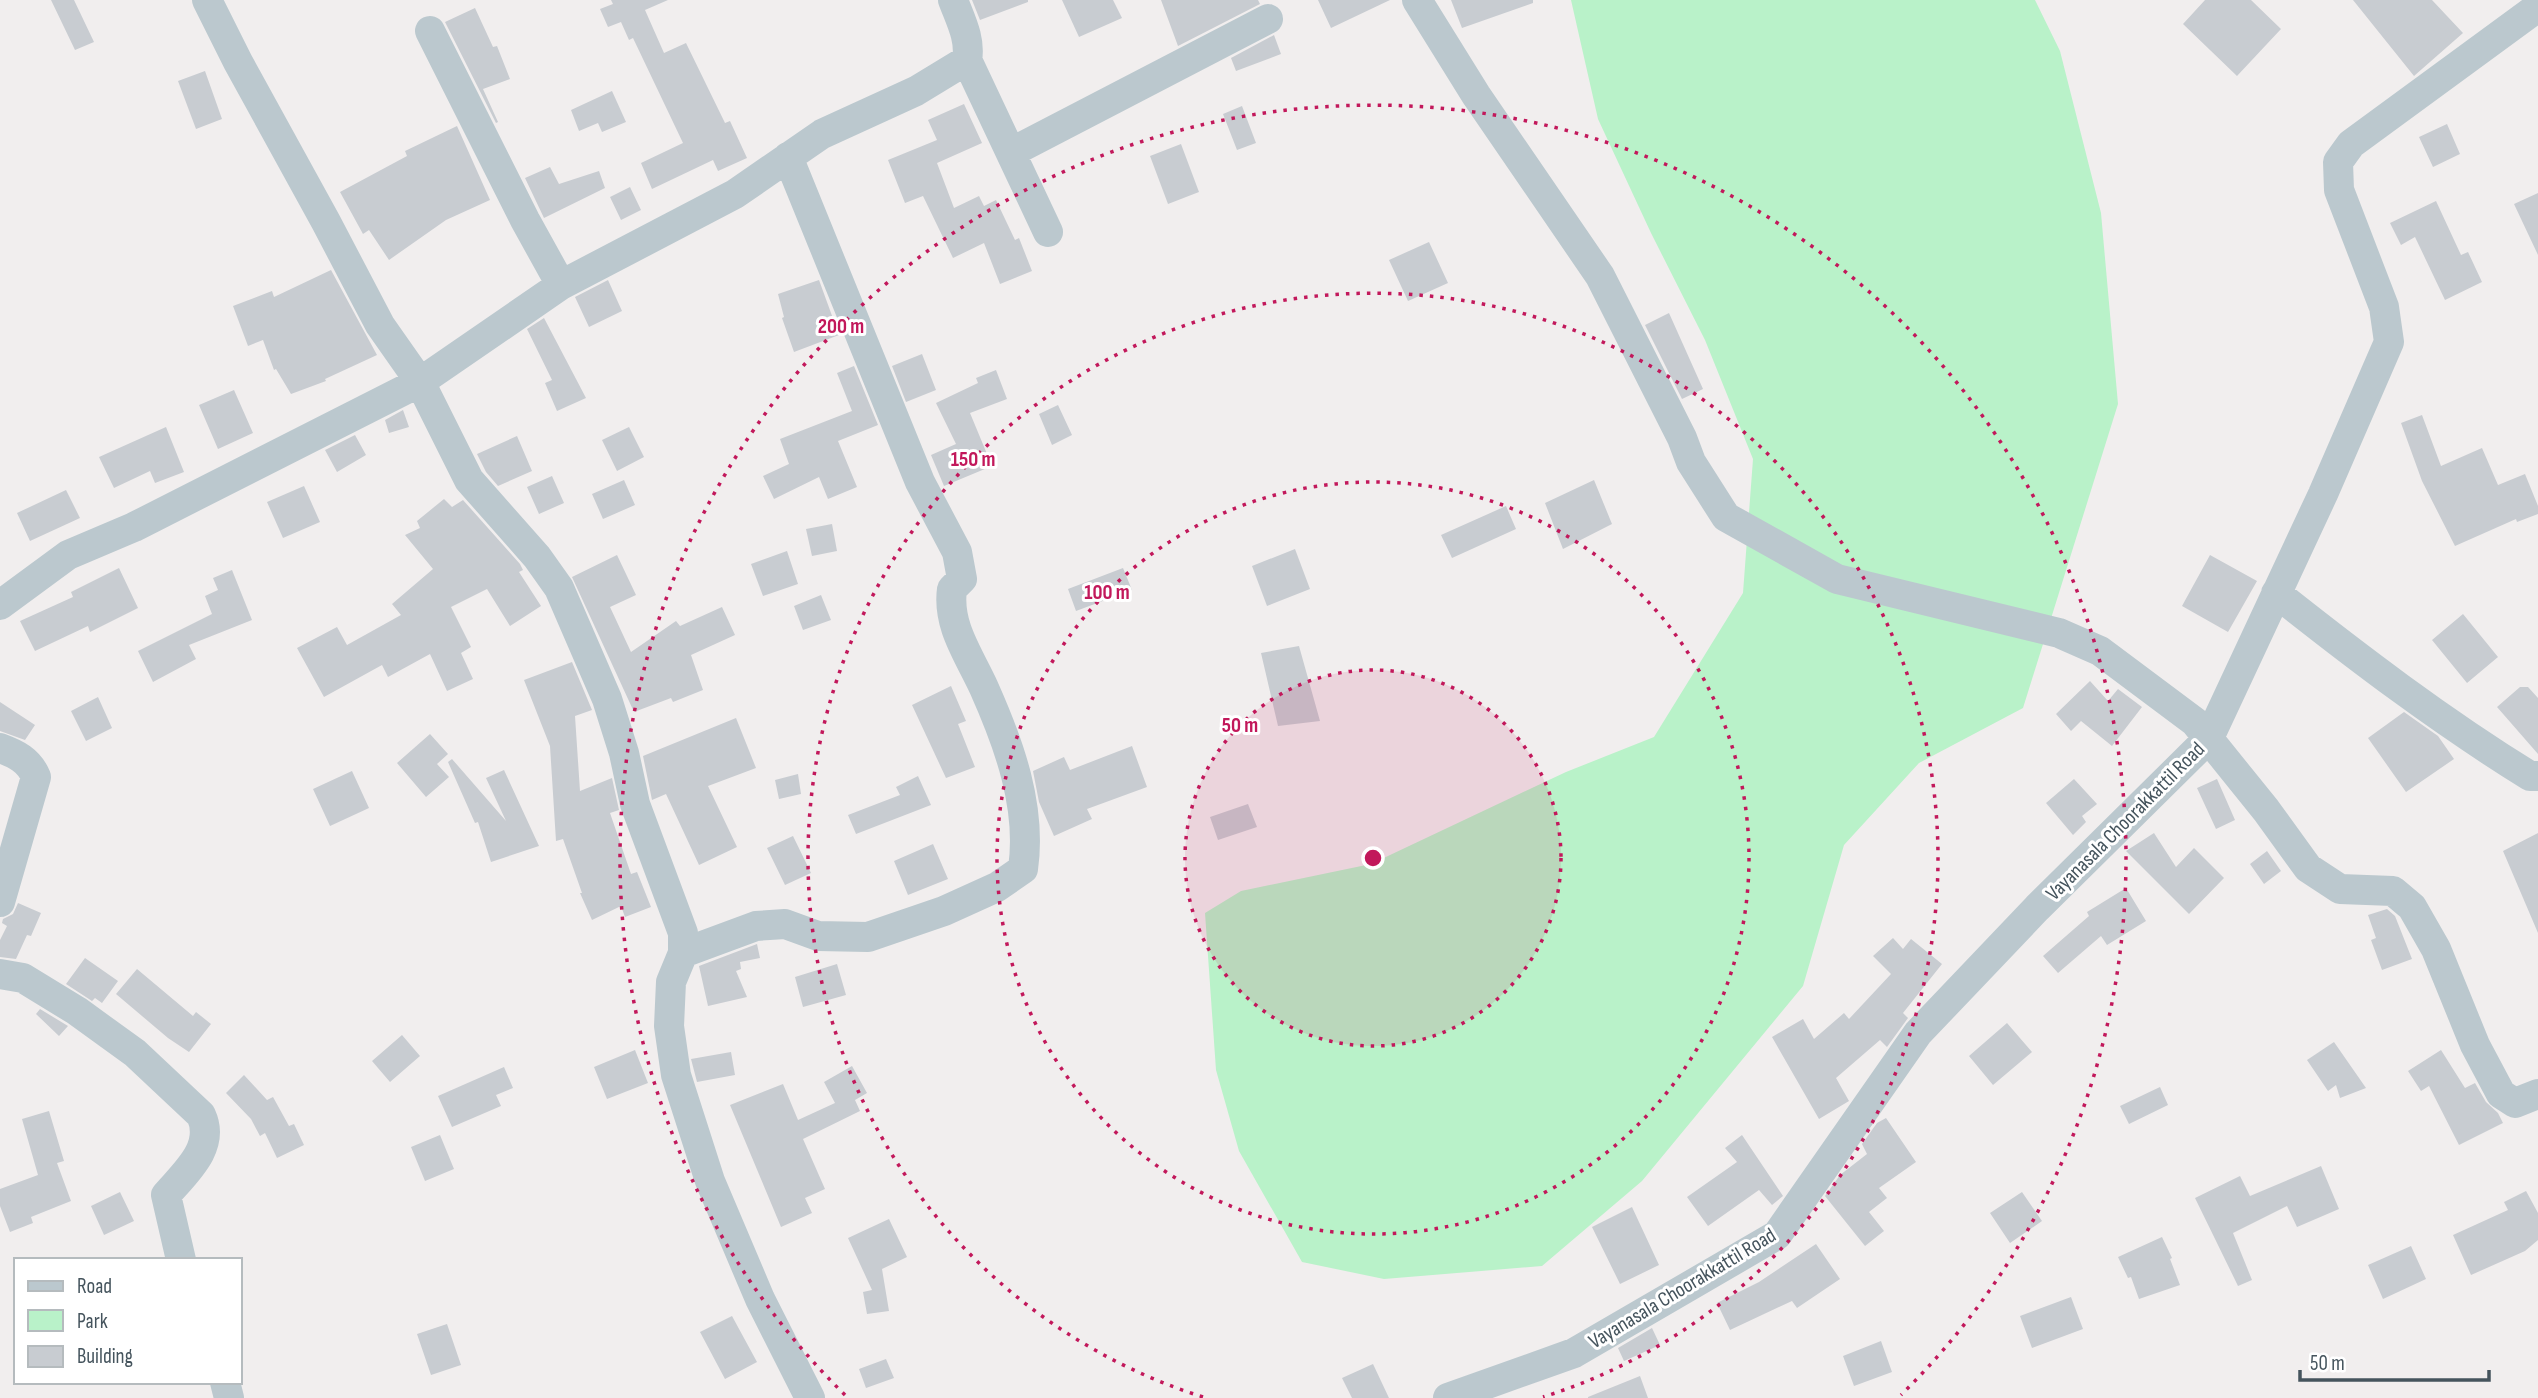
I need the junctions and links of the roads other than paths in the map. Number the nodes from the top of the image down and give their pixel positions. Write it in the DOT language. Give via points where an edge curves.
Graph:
graph roads {
  1 [pos="207,0"];
  2 [pos="953,0"];
  3 [pos="1417,0"];
  4 [pos="2538,7"];
  5 [pos="1268,19"];
  6 [pos="430,31"];
  7 [pos="967,60"];
  8 [pos="1012,152"];
  9 [pos="788,157"];
  10 [pos="1048,232"];
  11 [pos="561,285"];
  12 [pos="419,382"];
  13 [pos="2276,593"];
  14 [pos="0,605"];
  15 [pos="2209,738"];
  16 [pos="0,747"];
  17 [pos="2538,776"];
  18 [pos="0,902"];
  19 [pos="682,953"];
  20 [pos="0,974"];
  21 [pos="2538,1094"];
  22 [pos="181,1258"];
  23 [pos="810,1398"];
  24 [pos="1448,1398"];
  1 -- 12 [label="street" via="380,325"];
  2 -- 7 [label="street" via="966,36"];
  3 -- 15 [label="street" via="1600,276 1691,462 1726,517 1837,579 2059,633 2100,652 2195,722"];
  4 -- 13 [label="street, Vayanasala Choorakkattil Road" via="2351,144 2338,162 2339,190 2384,307 2389,342"];
  5 -- 8 [label="street"];
  6 -- 11 [label="street"];
  7 -- 8 [label="street"];
  7 -- 9 [label="street"];
  8 -- 10 [label="street"];
  9 -- 11 [label="street" via="735,194"];
  9 -- 19 [label="street" via="920,482 957,552 962,579 952,589 949,607 1012,757 1023,815 1023,869 997,887 944,911 868,937 818,936 785,924 756,926"];
  11 -- 12 [label="street"];
  12 -- 14 [label="street" via="134,527 68,555"];
  12 -- 19 [label="street" via="469,480 559,588 607,699 635,804 682,933"];
  13 -- 15 [label="street, Vayanasala Choorakkattil Road"];
  13 -- 17 [label="street" via="2477,744 2530,776"];
  15 -- 21 [label="street" via="2308,868 2340,889 2393,891 2412,907 2436,949 2475,1045 2501,1094 2515,1103"];
  15 -- 24 [label="street, Vayanasala Choorakkattil Road" via="1918,1033 1777,1236 1574,1353"];
  16 -- 18 [label="street" via="18,754 36,777"];
  19 -- 23 [label="street" via="671,982 669,1026 676,1076 715,1193 760,1299"];
  20 -- 22 [label="street" via="23,978 77,1010 135,1053 201,1115 207,1127 201,1154 166,1195"];
}
